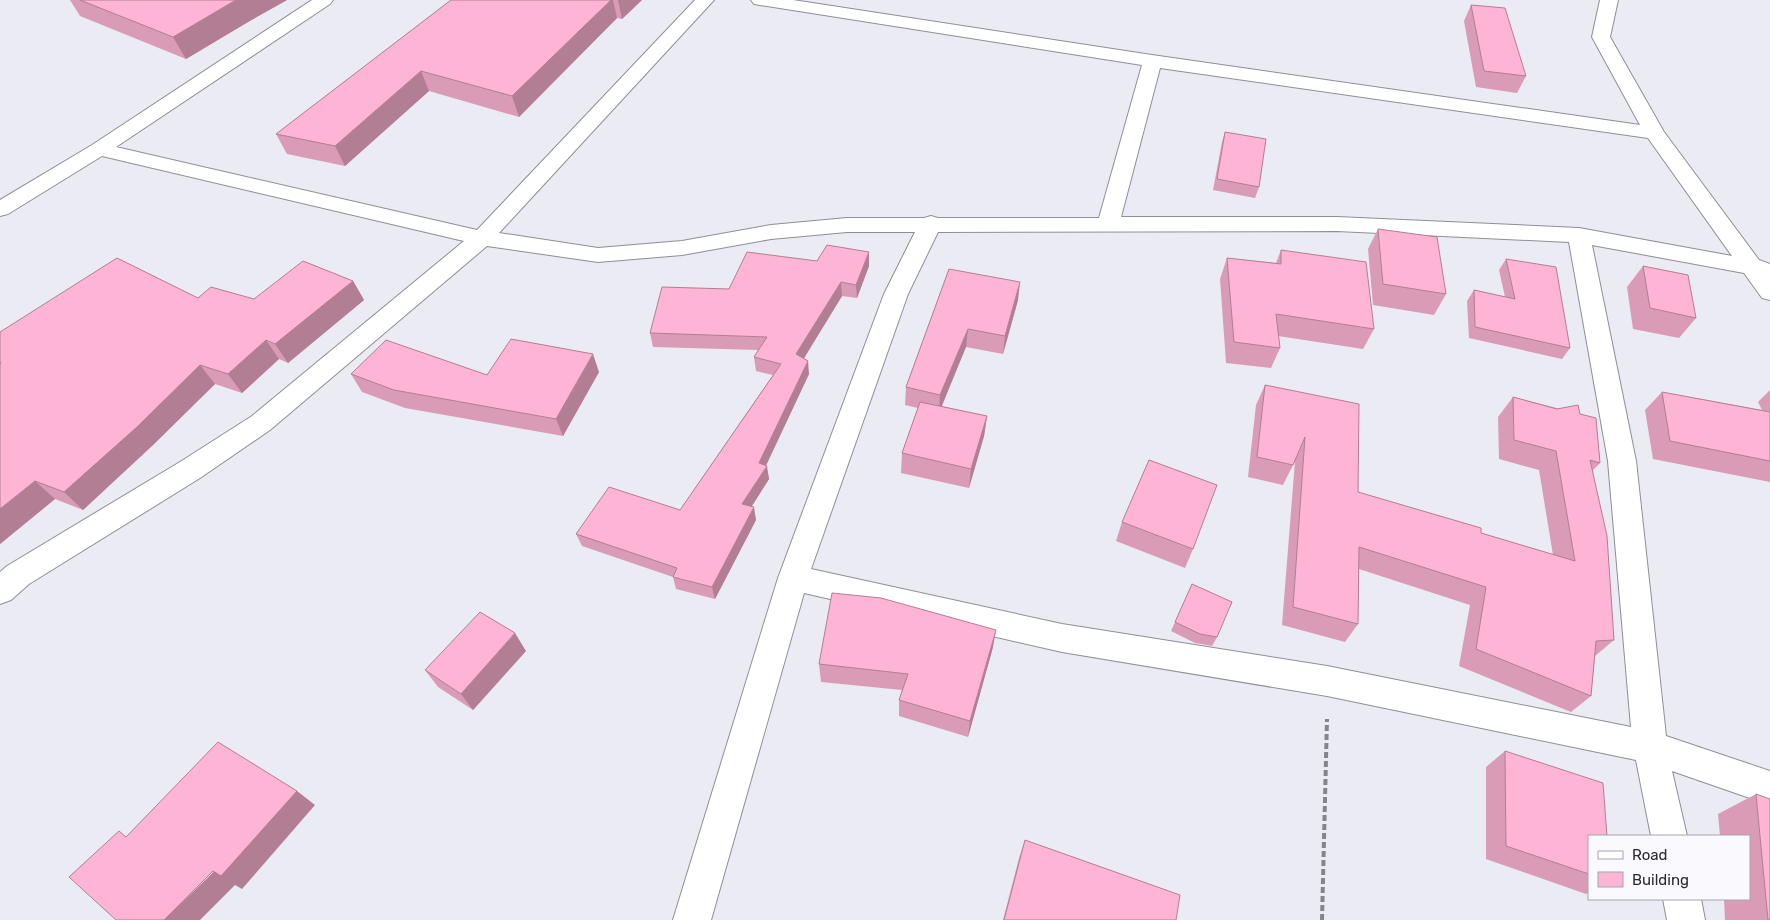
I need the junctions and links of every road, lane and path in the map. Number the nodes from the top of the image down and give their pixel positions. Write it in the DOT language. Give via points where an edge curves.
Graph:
graph roads {
  1 [pos="324,0"];
  2 [pos="705,0"];
  3 [pos="760,0"];
  4 [pos="1609,0"];
  5 [pos="831,5"];
  6 [pos="1152,61"];
  7 [pos="1655,133"];
  8 [pos="99,149"];
  9 [pos="0,209"];
  10 [pos="931,223"];
  11 [pos="1109,223"];
  12 [pos="1579,235"];
  13 [pos="482,238"];
  14 [pos="1761,268"];
  15 [pos="1770,292"];
  16 [pos="792,578"];
  17 [pos="0,591"];
  18 [pos="1328,681"];
  19 [pos="1650,747"];
  20 [pos="1770,788"];
  21 [pos="1669,835"];
  22 [pos="1682,900"];
  23 [pos="692,920"];
  24 [pos="1322,920"];
  25 [pos="1686,920"];
  1 -- 8 [label="street"];
  2 -- 13 [label="street"];
  3 -- 5 [label="street"];
  4 -- 7 [label="street" via="1601,37"];
  5 -- 6 [label="street"];
  6 -- 7 [label="street"];
  6 -- 11 [label="street"];
  7 -- 14 [label="street"];
  8 -- 9 [label="street"];
  8 -- 13 [label="street"];
  10 -- 11 [label="street"];
  10 -- 13 [label="street" via="847,225 771,232 682,248 598,254"];
  10 -- 16 [label="street" via="896,294"];
  11 -- 12 [label="street" via="1337,224"];
  12 -- 14 [label="street"];
  12 -- 19 [label="street" via="1622,462"];
  13 -- 17 [label="street" via="261,423 18,575"];
  14 -- 15 [label="street"];
  16 -- 18 [label="street" via="1062,638"];
  16 -- 23 [label="street"];
  18 -- 19 [label="street"];
  18 -- 24 [label="path"];
  19 -- 20 [label="street"];
  19 -- 21 [label="street"];
  22 -- 25 [label="street"];
}
